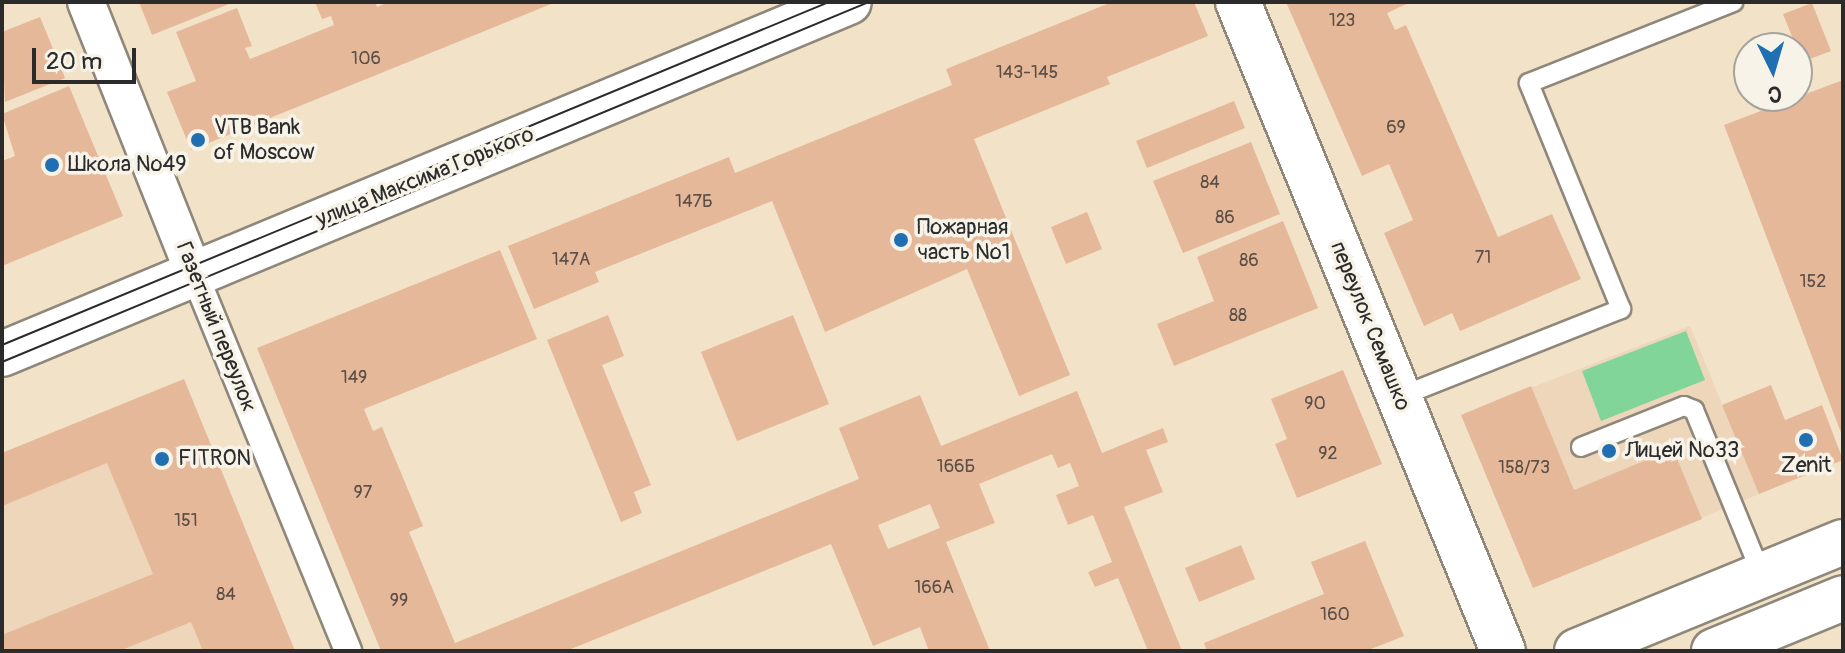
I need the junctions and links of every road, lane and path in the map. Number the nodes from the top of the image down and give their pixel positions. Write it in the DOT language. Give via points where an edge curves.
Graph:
graph roads {
  1 [pos="86,2"];
  2 [pos="849,2"];
  3 [pos="1238,2"];
  4 [pos="1734,2"];
  5 [pos="194,273"];
  6 [pos="2,354"];
  7 [pos="1399,397"];
  8 [pos="1581,447"];
  9 [pos="1843,542"];
  10 [pos="1762,576"];
  11 [pos="1843,598"];
  12 [pos="348,651"];
  13 [pos="1503,651"];
  14 [pos="1577,651"];
  15 [pos="1714,651"];
  1 -- 5 [label="street, Газетный переулок"];
  2 -- 5 [label="main road, улица Максима Горького"];
  3 -- 7 [label="main road, переулок Семашко"];
  4 -- 7 [label="lane" via="1529,83 1621,309"];
  5 -- 6 [label="main road, улица Максима Горького"];
  5 -- 12 [label="street, Газетный переулок"];
  7 -- 13 [label="main road, переулок Семашко"];
  8 -- 10 [label="lane" via="1684,406 1694,410"];
  9 -- 10 [label="main road"];
  10 -- 14 [label="main road"];
  11 -- 15 [label="main road"];
}
